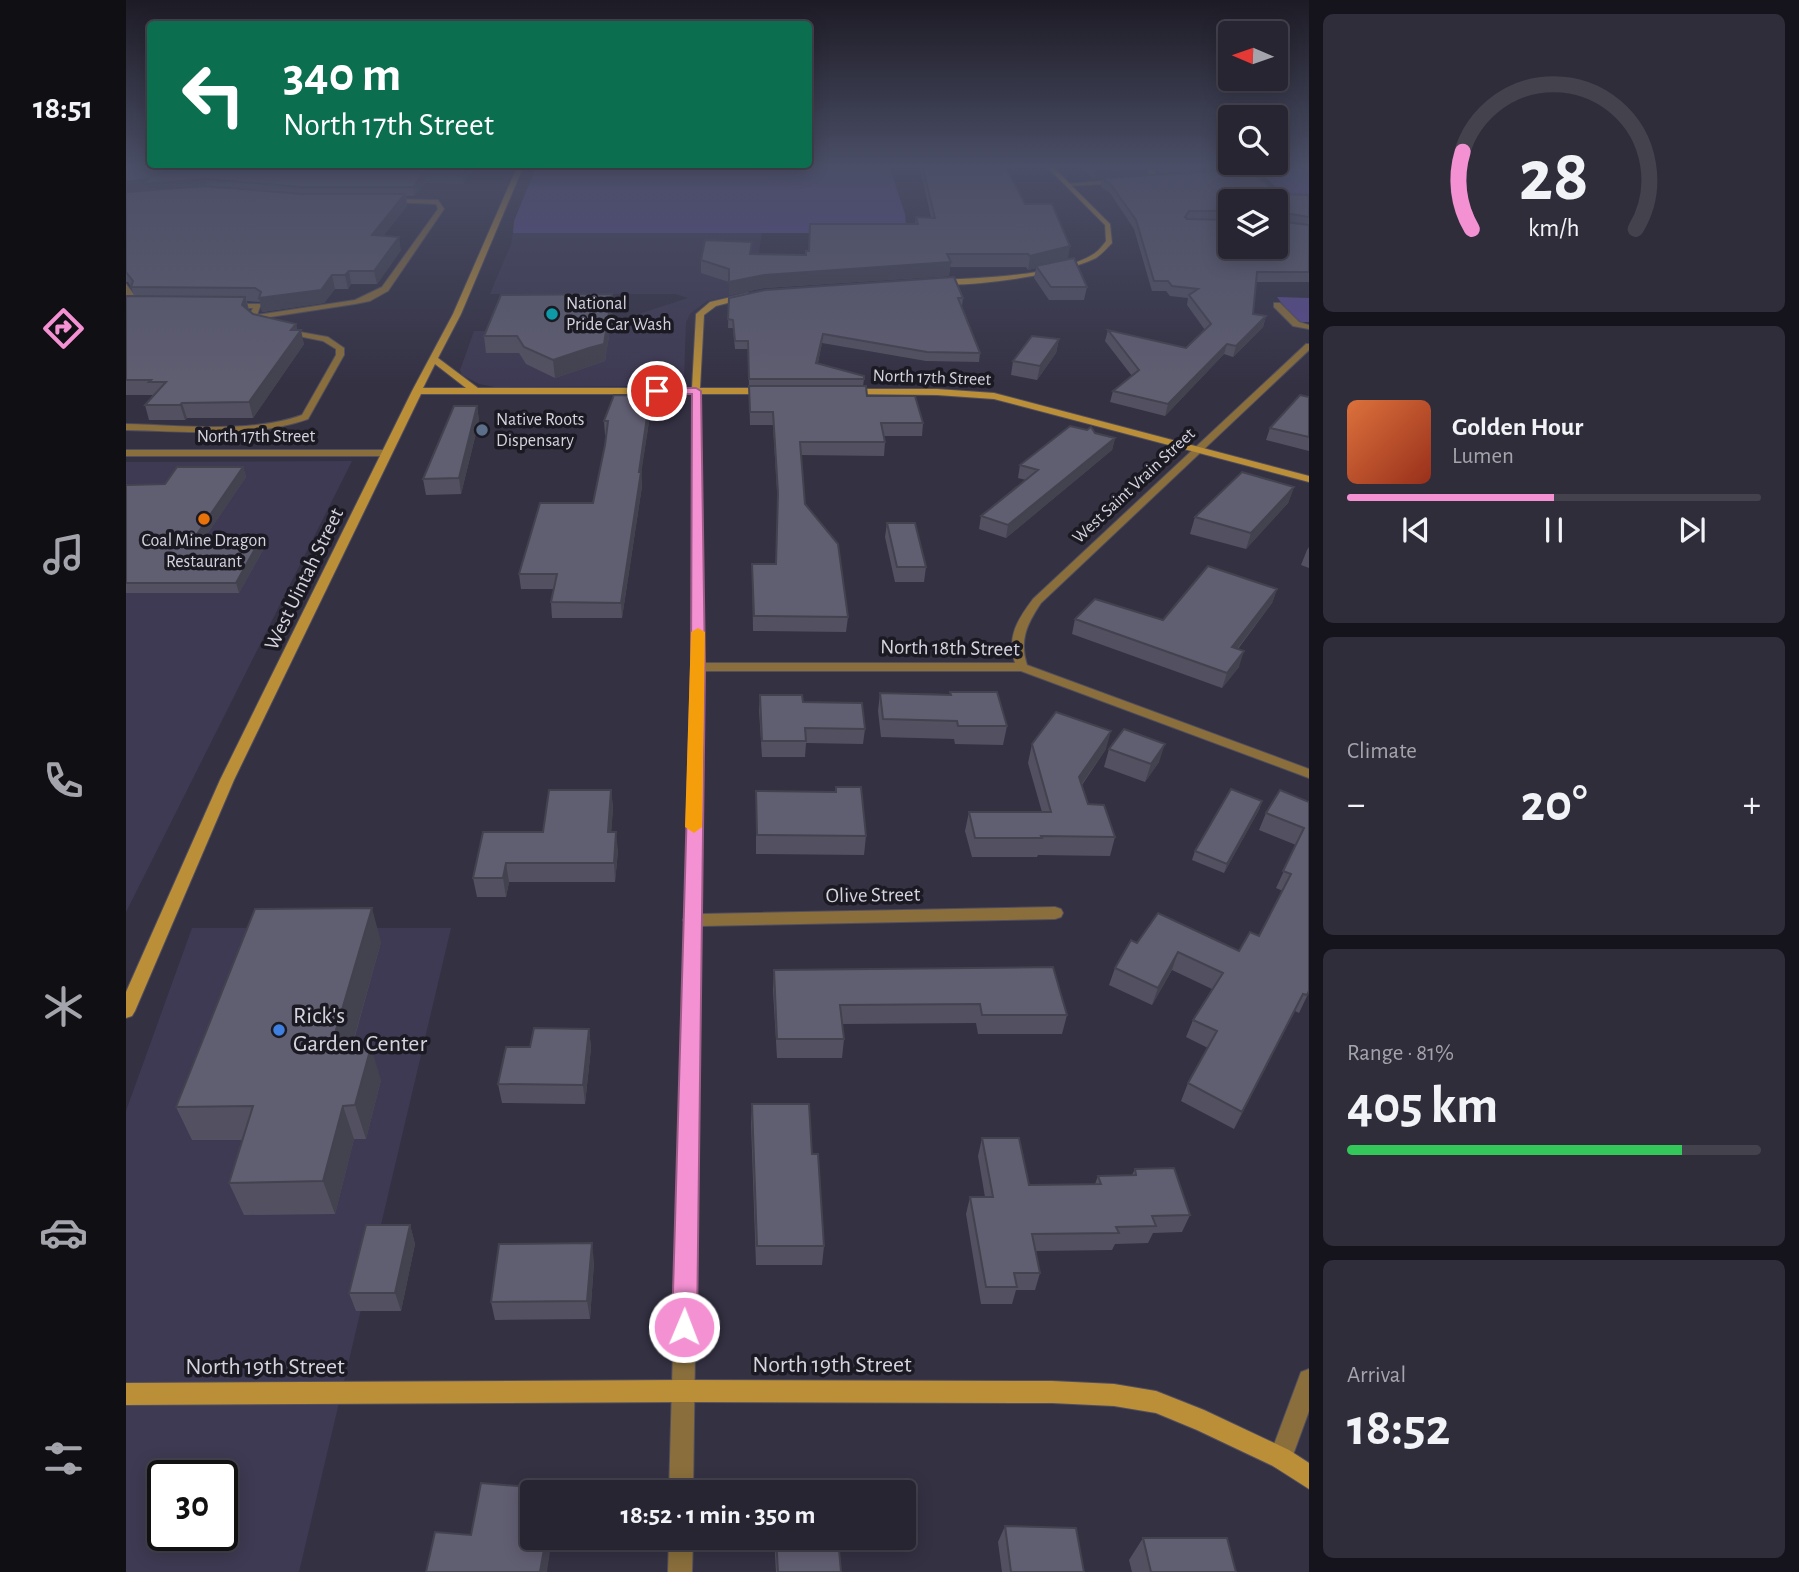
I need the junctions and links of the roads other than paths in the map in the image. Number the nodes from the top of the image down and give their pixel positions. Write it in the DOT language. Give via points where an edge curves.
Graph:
graph roads {
  1 [pos="419,238"];
  2 [pos="489,238"];
  3 [pos="1110,238"];
  4 [pos="936,282"];
  5 [pos="126,286"];
  6 [pos="764,293"];
  7 [pos="126,304"];
  8 [pos="135,305"];
  9 [pos="1277,305"];
  10 [pos="220,306"];
  11 [pos="252,318"];
  12 [pos="264,327"];
  13 [pos="1309,327"];
  14 [pos="276,329"];
  15 [pos="1309,346"];
  16 [pos="433,358"];
  17 [pos="416,391"];
  18 [pos="478,391"];
  19 [pos="696,391"];
  20 [pos="775,391"];
  21 [pos="843,391"];
  22 [pos="126,427"];
  23 [pos="1198,450"];
  24 [pos="126,453"];
  25 [pos="386,453"];
  26 [pos="1309,479"];
  27 [pos="698,667"];
  28 [pos="1022,667"];
  29 [pos="1309,774"];
  30 [pos="1055,913"];
  31 [pos="691,920"];
  32 [pos="126,1011"];
  33 [pos="1309,1380"];
  34 [pos="683,1391"];
  35 [pos="126,1394"];
  36 [pos="1280,1458"];
  37 [pos="1309,1477"];
  38 [pos="681,1480"];
  39 [pos="681,1550"];
  40 [pos="680,1572"];
  1 -- 11 [label="street" via="385,289 355,302"];
  2 -- 16 [label="street, West Uintah Street"];
  3 -- 4 [label="street" via="1105,248 1043,273"];
  5 -- 7 [label="street" via="131,296"];
  6 -- 19 [label="street" via="713,304 700,314"];
  7 -- 8 [label="street"];
  9 -- 13 [label="street" via="1296,324"];
  10 -- 11 [label="street" via="258,306"];
  11 -- 12 [label="street"];
  14 -- 22 [label="street" via="336,343 340,348 305,417 263,427"];
  15 -- 23 [label="street, West Saint Vrain Street"];
  16 -- 17 [label="street, West Uintah Street"];
  16 -- 18 [label="street"];
  17 -- 18 [label="street"];
  17 -- 25 [label="street, West Uintah Street"];
  18 -- 19 [label="street"];
  19 -- 20 [label="street"];
  19 -- 27 [label="street"];
  21 -- 23 [label="street, North 17th Street" via="994,396"];
  23 -- 26 [label="street, North 17th Street"];
  23 -- 28 [label="street, West Saint Vrain Street" via="1037,601 1017,633 1014,649"];
  24 -- 25 [label="street, North 17th Street"];
  25 -- 32 [label="street, West Uintah Street" via="227,780"];
  27 -- 28 [label="street, North 18th Street"];
  27 -- 31 [label="street"];
  28 -- 29 [label="street, North 18th Street"];
  30 -- 31 [label="street, Olive Street"];
  31 -- 34 [label="street"];
  33 -- 36 [label="street"];
  34 -- 35 [label="street, North 19th Street"];
  34 -- 36 [label="street, North 19th Street" via="1114,1395 1157,1402"];
  34 -- 38 [label="street"];
  36 -- 37 [label="street, North 19th Street"];
  39 -- 40 [label="street"];
}
